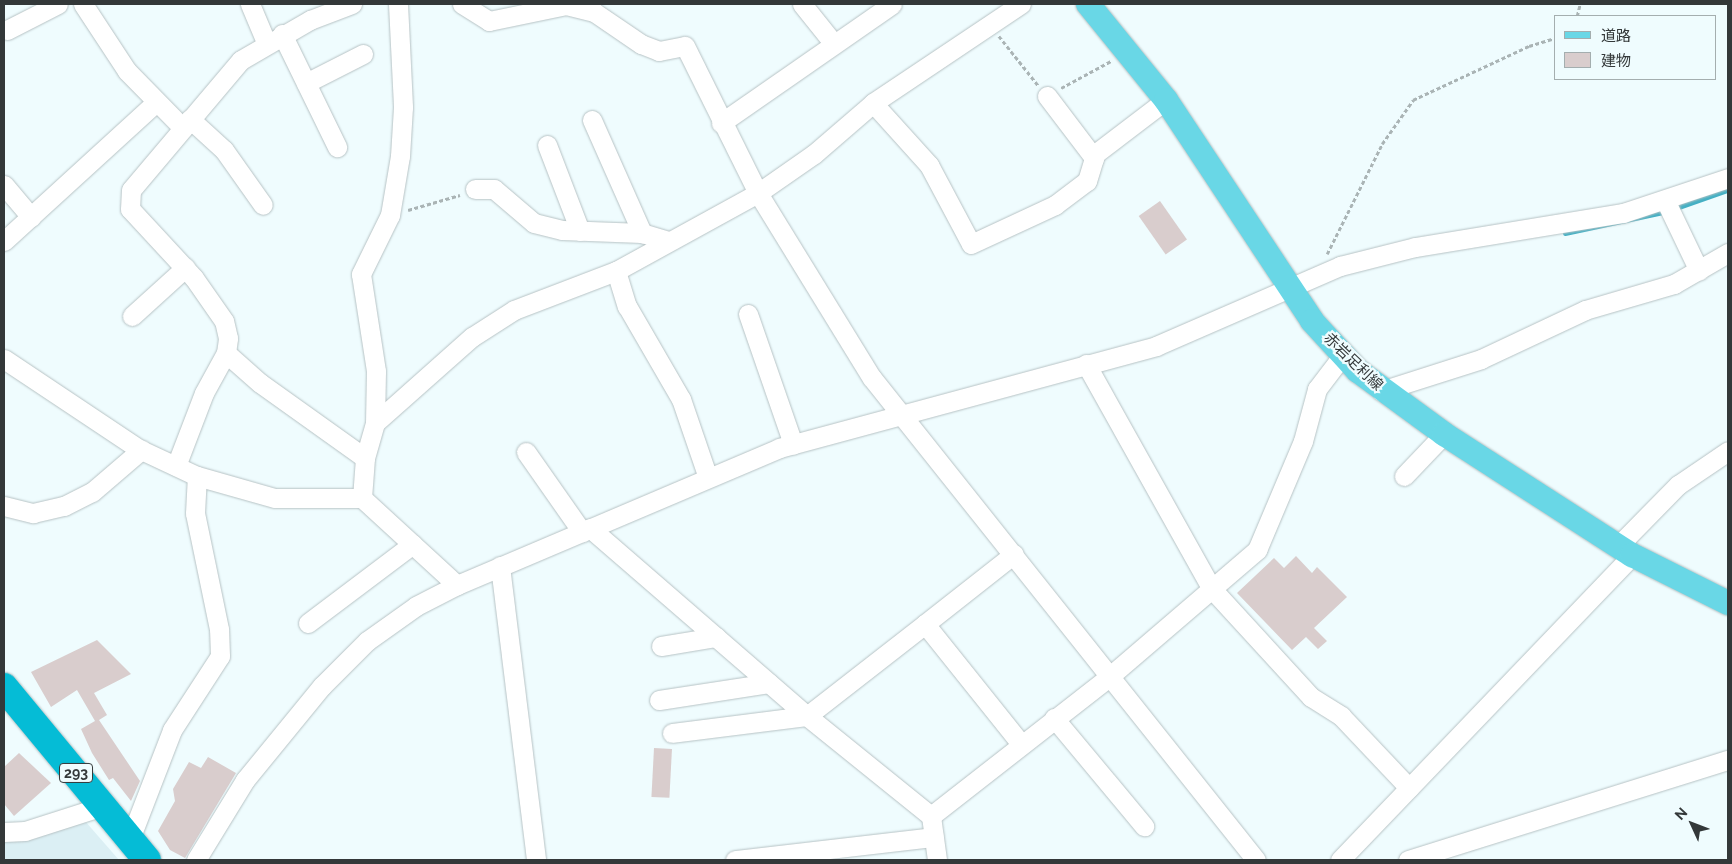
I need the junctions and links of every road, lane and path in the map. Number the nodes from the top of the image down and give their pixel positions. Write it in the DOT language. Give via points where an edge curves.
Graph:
graph roads {
  1 [pos="58,4"];
  2 [pos="82,4"];
  3 [pos="250,4"];
  4 [pos="352,4"];
  5 [pos="398,4"];
  6 [pos="462,4"];
  7 [pos="802,4"];
  8 [pos="1021,4"];
  9 [pos="1088,4"];
  10 [pos="886,5"];
  11 [pos="989,23"];
  12 [pos="7,30"];
  13 [pos="274,38"];
  14 [pos="1554,39"];
  15 [pos="834,44"];
  16 [pos="1128,51"];
  17 [pos="363,54"];
  18 [pos="306,83"];
  19 [pos="1047,96"];
  20 [pos="1166,100"];
  21 [pos="155,103"];
  22 [pos="873,103"];
  23 [pos="592,120"];
  24 [pos="721,123"];
  25 [pos="186,124"];
  26 [pos="546,145"];
  27 [pos="337,147"];
  28 [pos="1094,158"];
  29 [pos="1728,178"];
  30 [pos="4,185"];
  31 [pos="475,189"];
  32 [pos="758,193"];
  33 [pos="1666,202"];
  34 [pos="263,205"];
  35 [pos="390,215"];
  36 [pos="30,217"];
  37 [pos="580,231"];
  38 [pos="642,233"];
  39 [pos="4,241"];
  40 [pos="668,241"];
  41 [pos="1728,254"];
  42 [pos="185,268"];
  43 [pos="1700,271"];
  44 [pos="616,272"];
  45 [pos="1324,273"];
  46 [pos="1289,290"];
  47 [pos="748,314"];
  48 [pos="132,316"];
  49 [pos="226,353"];
  50 [pos="1343,355"];
  51 [pos="5,362"];
  52 [pos="1086,364"];
  53 [pos="1382,391"];
  54 [pos="902,413"];
  55 [pos="375,423"];
  56 [pos="1444,434"];
  57 [pos="794,444"];
  58 [pos="141,450"];
  59 [pos="1728,451"];
  60 [pos="526,452"];
  61 [pos="365,458"];
  62 [pos="176,466"];
  63 [pos="197,476"];
  64 [pos="1404,476"];
  65 [pos="708,478"];
  66 [pos="362,498"];
  67 [pos="4,506"];
  68 [pos="586,530"];
  69 [pos="413,544"];
  70 [pos="1625,550"];
  71 [pos="1014,554"];
  72 [pos="500,566"];
  73 [pos="457,584"];
  74 [pos="1212,588"];
  75 [pos="1728,603"];
  76 [pos="308,623"];
  77 [pos="925,624"];
  78 [pos="716,637"];
  79 [pos="661,646"];
  80 [pos="1110,676"];
  81 [pos="769,683"];
  82 [pos="4,687"];
  83 [pos="659,700"];
  84 [pos="807,716"];
  85 [pos="1054,718"];
  86 [pos="672,734"];
  87 [pos="1021,744"];
  88 [pos="1728,760"];
  89 [pos="1409,788"];
  90 [pos="103,806"];
  91 [pos="930,816"];
  92 [pos="1144,826"];
  93 [pos="4,832"];
  94 [pos="934,837"];
  95 [pos="130,839"];
  96 [pos="807,856"];
  97 [pos="147,860"];
  98 [pos="196,860"];
  99 [pos="536,860"];
  100 [pos="735,860"];
  101 [pos="937,860"];
  102 [pos="1256,860"];
  103 [pos="1340,860"];
  104 [pos="1408,860"];
  1 -- 12 [label="street"];
  2 -- 21 [label="street" via="108,47"];
  3 -- 13 [label="street"];
  4 -- 13 [label="street"];
  5 -- 35 [label="street" via="403,107"];
  6 -- 24 [label="street" via="489,21 566,5 594,12 641,44 659,50 685,46"];
  7 -- 15 [label="street"];
  8 -- 11 [label="street"];
  9 -- 16 [label="main road, 赤岩足利線"];
  10 -- 15 [label="street"];
  11 -- 19 [label="path"];
  11 -- 22 [label="street"];
  13 -- 18 [label="street"];
  13 -- 25 [label="street" via="241,60"];
  14 -- 45 [label="path" via="1444,84 1409,104 1363,181 1345,225 1325,257"];
  15 -- 24 [label="street"];
  16 -- 19 [label="path"];
  16 -- 20 [label="main road, 赤岩足利線"];
  17 -- 18 [label="street"];
  18 -- 27 [label="street"];
  19 -- 28 [label="street"];
  20 -- 28 [label="street"];
  20 -- 46 [label="main road, 赤岩足利線"];
  21 -- 25 [label="street"];
  21 -- 36 [label="street"];
  22 -- 28 [label="street" via="929,165 971,244 1056,205 1088,181"];
  22 -- 32 [label="street" via="814,154"];
  23 -- 38 [label="street"];
  24 -- 32 [label="street"];
  25 -- 34 [label="street" via="224,150"];
  25 -- 42 [label="street" via="131,190 128,198 130,209"];
  26 -- 37 [label="street"];
  29 -- 33 [label="street"];
  30 -- 36 [label="street"];
  31 -- 35 [label="path"];
  31 -- 37 [label="street" via="494,189 534,223"];
  32 -- 40 [label="street"];
  32 -- 54 [label="street" via="872,378"];
  33 -- 43 [label="street"];
  33 -- 45 [label="street" via="1392,251"];
  35 -- 55 [label="street" via="361,274 376,371"];
  36 -- 39 [label="street"];
  37 -- 38 [label="street"];
  38 -- 40 [label="street"];
  40 -- 44 [label="street"];
  41 -- 43 [label="street"];
  42 -- 48 [label="street"];
  42 -- 49 [label="street" via="224,321 228,338"];
  43 -- 53 [label="street" via="1633,298 1585,310 1444,373"];
  44 -- 55 [label="street" via="514,310 472,337"];
  44 -- 65 [label="street" via="627,306 681,399"];
  45 -- 46 [label="street"];
  46 -- 50 [label="main road, 赤岩足利線"];
  46 -- 52 [label="street" via="1156,346"];
  47 -- 57 [label="street"];
  49 -- 61 [label="street" via="260,383"];
  49 -- 62 [label="street" via="204,393"];
  50 -- 53 [label="main road, 赤岩足利線"];
  50 -- 74 [label="street" via="1317,389 1303,441 1257,550"];
  51 -- 58 [label="street"];
  52 -- 54 [label="street"];
  52 -- 74 [label="street"];
  53 -- 56 [label="main road, 赤岩足利線"];
  54 -- 57 [label="street"];
  54 -- 71 [label="street"];
  55 -- 61 [label="street"];
  56 -- 64 [label="street"];
  56 -- 70 [label="main road, 赤岩足利線"];
  57 -- 65 [label="street"];
  58 -- 62 [label="street"];
  58 -- 67 [label="street" via="92,492 64,506 33,513"];
  59 -- 70 [label="street" via="1678,485"];
  60 -- 68 [label="street"];
  61 -- 66 [label="street"];
  62 -- 63 [label="street"];
  63 -- 66 [label="street" via="275,498"];
  63 -- 95 [label="street" via="195,513 219,629 220,656 172,730"];
  65 -- 68 [label="street"];
  66 -- 69 [label="street"];
  68 -- 72 [label="street"];
  68 -- 78 [label="street"];
  69 -- 73 [label="street"];
  69 -- 76 [label="street"];
  70 -- 75 [label="main road, 赤岩足利線"];
  70 -- 89 [label="street"];
  71 -- 77 [label="street"];
  71 -- 80 [label="street"];
  72 -- 73 [label="street"];
  72 -- 99 [label="street"];
  73 -- 98 [label="street" via="416,606 367,641 322,686 245,780"];
  74 -- 80 [label="street"];
  74 -- 89 [label="street" via="1312,697 1341,716"];
  77 -- 84 [label="street"];
  77 -- 87 [label="street"];
  78 -- 79 [label="street"];
  78 -- 81 [label="street"];
  80 -- 85 [label="street"];
  80 -- 102 [label="street"];
  81 -- 83 [label="street"];
  81 -- 84 [label="street"];
  82 -- 90 [label="highway, 293"];
  84 -- 86 [label="street"];
  84 -- 91 [label="street"];
  85 -- 87 [label="street"];
  85 -- 92 [label="street"];
  87 -- 91 [label="street"];
  88 -- 104 [label="street"];
  89 -- 103 [label="street"];
  90 -- 93 [label="street" via="25,831"];
  90 -- 95 [label="highway, 293"];
  91 -- 94 [label="street"];
  94 -- 96 [label="street"];
  94 -- 101 [label="street"];
  95 -- 97 [label="highway, 293"];
  96 -- 100 [label="street"];
}
